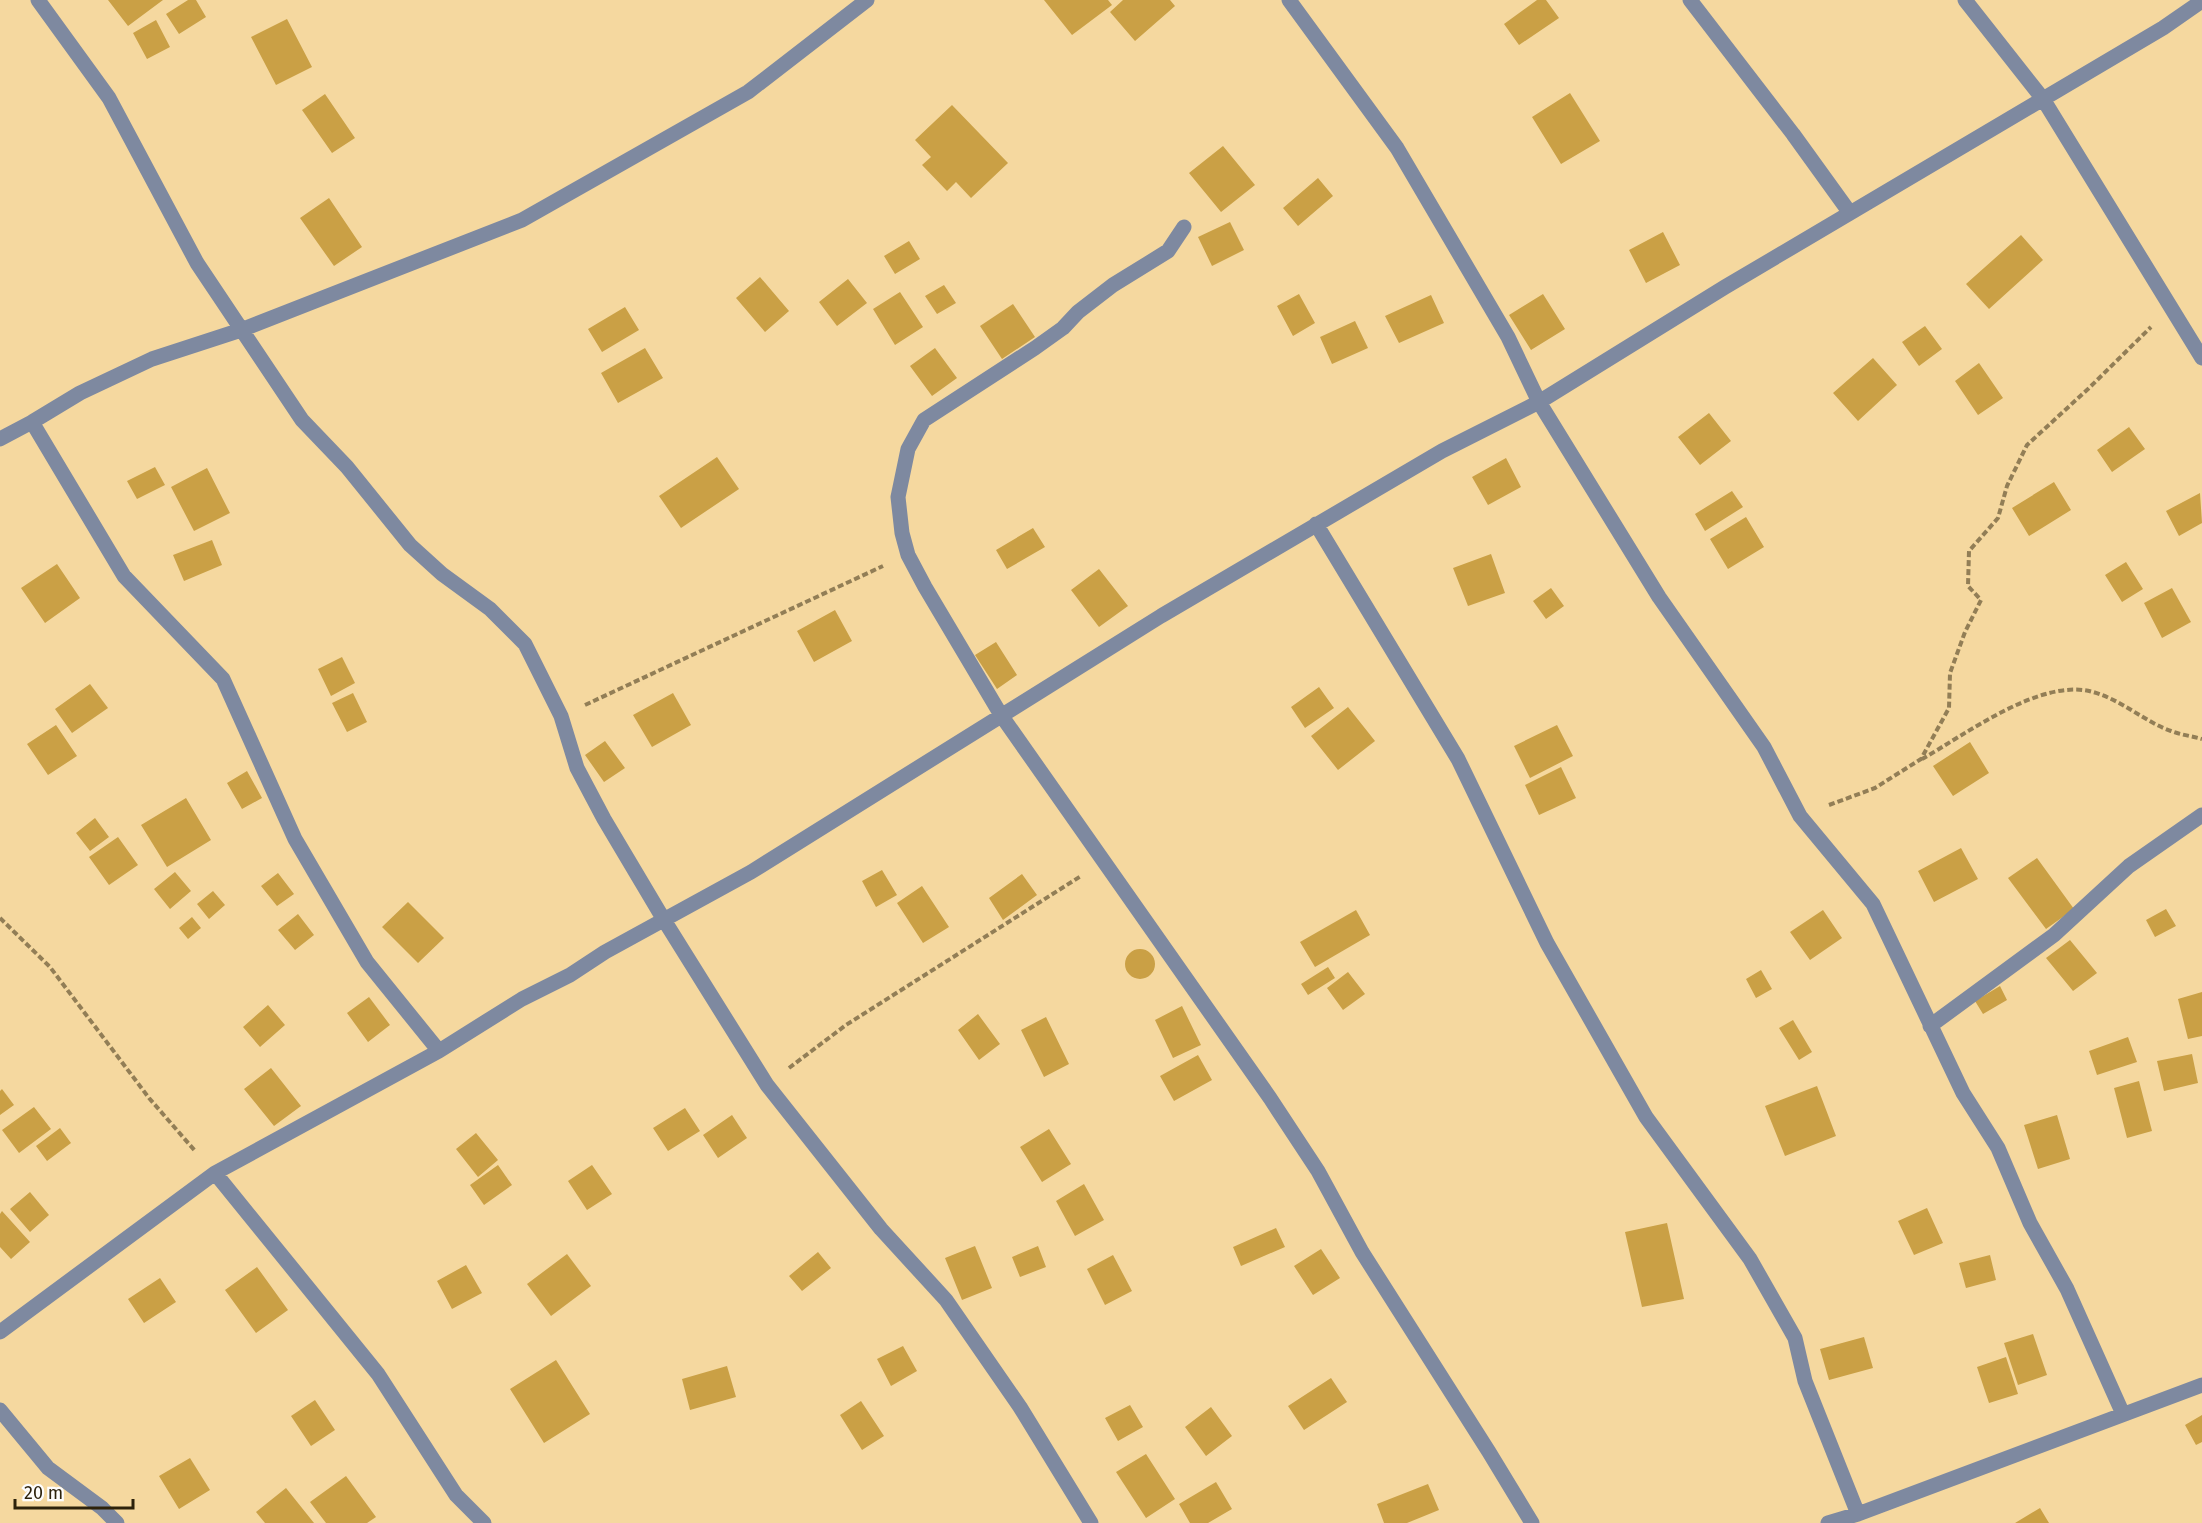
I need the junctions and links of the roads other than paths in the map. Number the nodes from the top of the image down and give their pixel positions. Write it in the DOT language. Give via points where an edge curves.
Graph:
graph roads {
  1 [pos="38,0"];
  2 [pos="867,0"];
  3 [pos="1289,0"];
  4 [pos="1690,0"];
  5 [pos="1965,0"];
  6 [pos="2202,1"];
  7 [pos="2043,99"];
  8 [pos="1850,213"];
  9 [pos="1184,227"];
  10 [pos="241,330"];
  11 [pos="2202,358"];
  12 [pos="1539,402"];
  13 [pos="32,422"];
  14 [pos="0,439"];
  15 [pos="1316,524"];
  16 [pos="1001,715"];
  17 [pos="2202,815"];
  18 [pos="664,920"];
  19 [pos="1930,1026"];
  20 [pos="439,1051"];
  21 [pos="215,1173"];
  22 [pos="0,1332"];
  23 [pos="2202,1385"];
  24 [pos="0,1410"];
  25 [pos="2123,1414"];
  26 [pos="1858,1514"];
  27 [pos="117,1523"];
  28 [pos="484,1523"];
  29 [pos="1090,1523"];
  30 [pos="1532,1523"];
  31 [pos="1828,1523"];
  1 -- 10 [label="street" via="109,98 197,263"];
  2 -- 10 [label="street" via="748,92 522,220"];
  3 -- 12 [label="street" via="1397,148 1508,337"];
  4 -- 8 [label="street"];
  5 -- 7 [label="street"];
  6 -- 7 [label="street"];
  7 -- 8 [label="street"];
  7 -- 11 [label="street"];
  8 -- 12 [label="street"];
  9 -- 16 [label="street" via="1168,251 1113,285 1035,348 924,420 908,450 898,497 908,555"];
  10 -- 13 [label="street" via="152,359 80,393"];
  10 -- 18 [label="street" via="302,420 347,467 410,545 490,609 525,644 561,716 578,768"];
  12 -- 15 [label="street" via="1442,451"];
  12 -- 19 [label="street" via="1659,597 1764,747 1800,816 1873,904"];
  13 -- 14 [label="street"];
  13 -- 20 [label="street" via="124,576 223,679 296,839 367,962"];
  15 -- 16 [label="street"];
  15 -- 26 [label="street" via="1458,759 1547,943 1646,1117 1750,1259 1795,1338 1805,1381"];
  16 -- 18 [label="street" via="751,872"];
  16 -- 30 [label="street" via="1318,1171 1362,1252"];
  17 -- 19 [label="street" via="2129,866 2054,935"];
  18 -- 20 [label="street" via="522,999"];
  18 -- 29 [label="street" via="767,1085 881,1229 946,1300 1020,1407"];
  19 -- 25 [label="street" via="1998,1148"];
  20 -- 21 [label="street"];
  21 -- 22 [label="street"];
  21 -- 28 [label="street" via="378,1374 456,1495"];
  23 -- 25 [label="street"];
  24 -- 27 [label="street" via="48,1468"];
  25 -- 26 [label="street"];
  26 -- 31 [label="street"];
}
